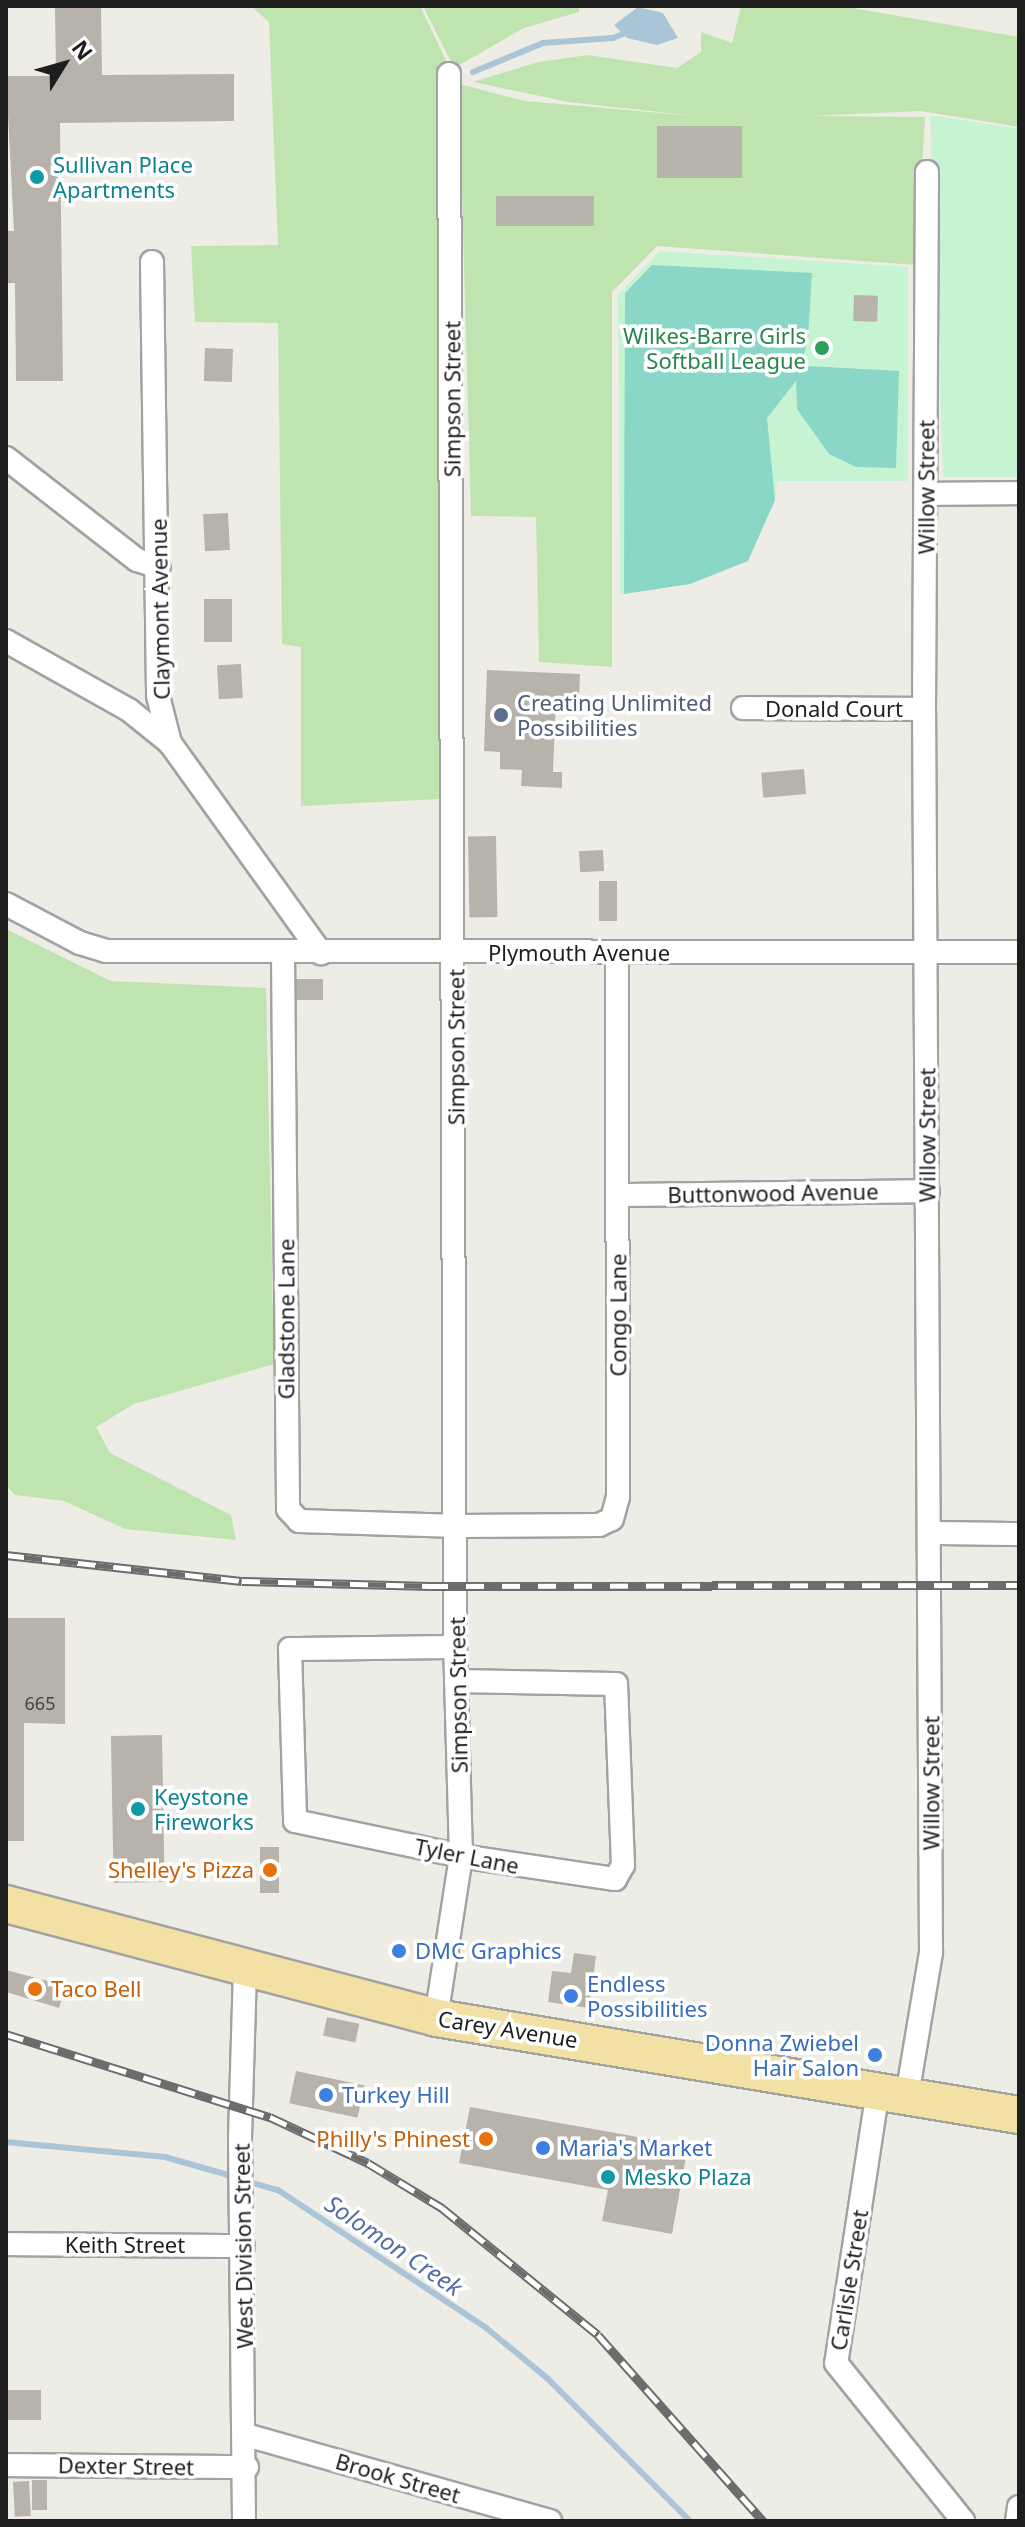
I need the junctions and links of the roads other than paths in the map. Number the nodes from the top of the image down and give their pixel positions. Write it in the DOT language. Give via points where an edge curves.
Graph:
graph roads {
  1 [pos="449,74"];
  2 [pos="927,172"];
  3 [pos="152,262"];
  4 [pos="6,458"];
  5 [pos="1019,493"];
  6 [pos="926,494"];
  7 [pos="159,567"];
  8 [pos="6,641"];
  9 [pos="743,708"];
  10 [pos="924,709"];
  11 [pos="170,743"];
  12 [pos="6,904"];
  13 [pos="926,951"];
  14 [pos="1019,952"];
  15 [pos="283,953"];
  16 [pos="321,953"];
  17 [pos="455,953"];
  18 [pos="617,953"];
  19 [pos="928,1191"];
  20 [pos="618,1195"];
  21 [pos="458,1526"];
  22 [pos="931,1533"];
  23 [pos="1019,1534"];
  24 [pos="455,1647"];
  25 [pos="456,1681"];
  26 [pos="461,1856"];
  27 [pos="6,1904"];
  28 [pos="245,1971"];
  29 [pos="436,2018"];
  30 [pos="893,2093"];
  31 [pos="1019,2115"];
  32 [pos="6,2244"];
  33 [pos="243,2246"];
  34 [pos="246,2435"];
  35 [pos="6,2465"];
  36 [pos="247,2467"];
  37 [pos="1019,2507"];
  38 [pos="244,2521"];
  39 [pos="550,2521"];
  40 [pos="963,2521"];
  41 [pos="1017,2521"];
  1 -- 17 [label="street, Simpson Street"];
  2 -- 6 [label="street, Willow Street"];
  3 -- 7 [label="street, Claymont Avenue"];
  4 -- 7 [label="street" via="137,560"];
  5 -- 6 [label="street"];
  6 -- 10 [label="street, Willow Street"];
  7 -- 11 [label="street, Claymont Avenue" via="158,696"];
  8 -- 11 [label="street" via="129,710"];
  9 -- 10 [label="street, Donald Court"];
  10 -- 13 [label="street, Willow Street"];
  11 -- 16 [label="street, Claymont Avenue"];
  12 -- 15 [label="street, Plymouth Avenue" via="106,951"];
  13 -- 14 [label="street, Plymouth Avenue"];
  13 -- 18 [label="street, Plymouth Avenue"];
  13 -- 19 [label="street, Willow Street"];
  15 -- 16 [label="street, Plymouth Avenue"];
  15 -- 21 [label="street, Gladstone Lane" via="288,1509 299,1521"];
  16 -- 17 [label="street, Plymouth Avenue"];
  17 -- 18 [label="street, Plymouth Avenue"];
  17 -- 21 [label="street, Simpson Street"];
  18 -- 20 [label="street, Congo Lane"];
  19 -- 20 [label="street, Buttonwood Avenue"];
  19 -- 22 [label="street, Willow Street"];
  20 -- 21 [label="street, Congo Lane" via="618,1497 612,1519 599,1525"];
  21 -- 24 [label="street, Simpson Street"];
  22 -- 23 [label="street"];
  22 -- 30 [label="street, Willow Street" via="931,1953"];
  24 -- 25 [label="street, Simpson Street"];
  24 -- 26 [label="street, Tyler Lane" via="290,1649 295,1821"];
  25 -- 26 [label="street, Simpson Street"];
  25 -- 26 [label="street, Tyler Lane" via="616,1684 623,1865 615,1879"];
  26 -- 29 [label="street, Simpson Street"];
  27 -- 28 [label="main road, Carey Avenue"];
  28 -- 29 [label="main road, Carey Avenue"];
  28 -- 33 [label="street, West Division Street"];
  29 -- 30 [label="main road, Carey Avenue"];
  30 -- 31 [label="main road, Carey Avenue"];
  30 -- 40 [label="street, Carlisle Street" via="836,2363"];
  32 -- 33 [label="street, Keith Street"];
  33 -- 34 [label="street, West Division Street"];
  34 -- 36 [label="street, West Division Street"];
  34 -- 39 [label="street, Brook Street"];
  35 -- 36 [label="street, Dexter Street"];
  36 -- 38 [label="street, West Division Street"];
  37 -- 41 [label="street"];
}
